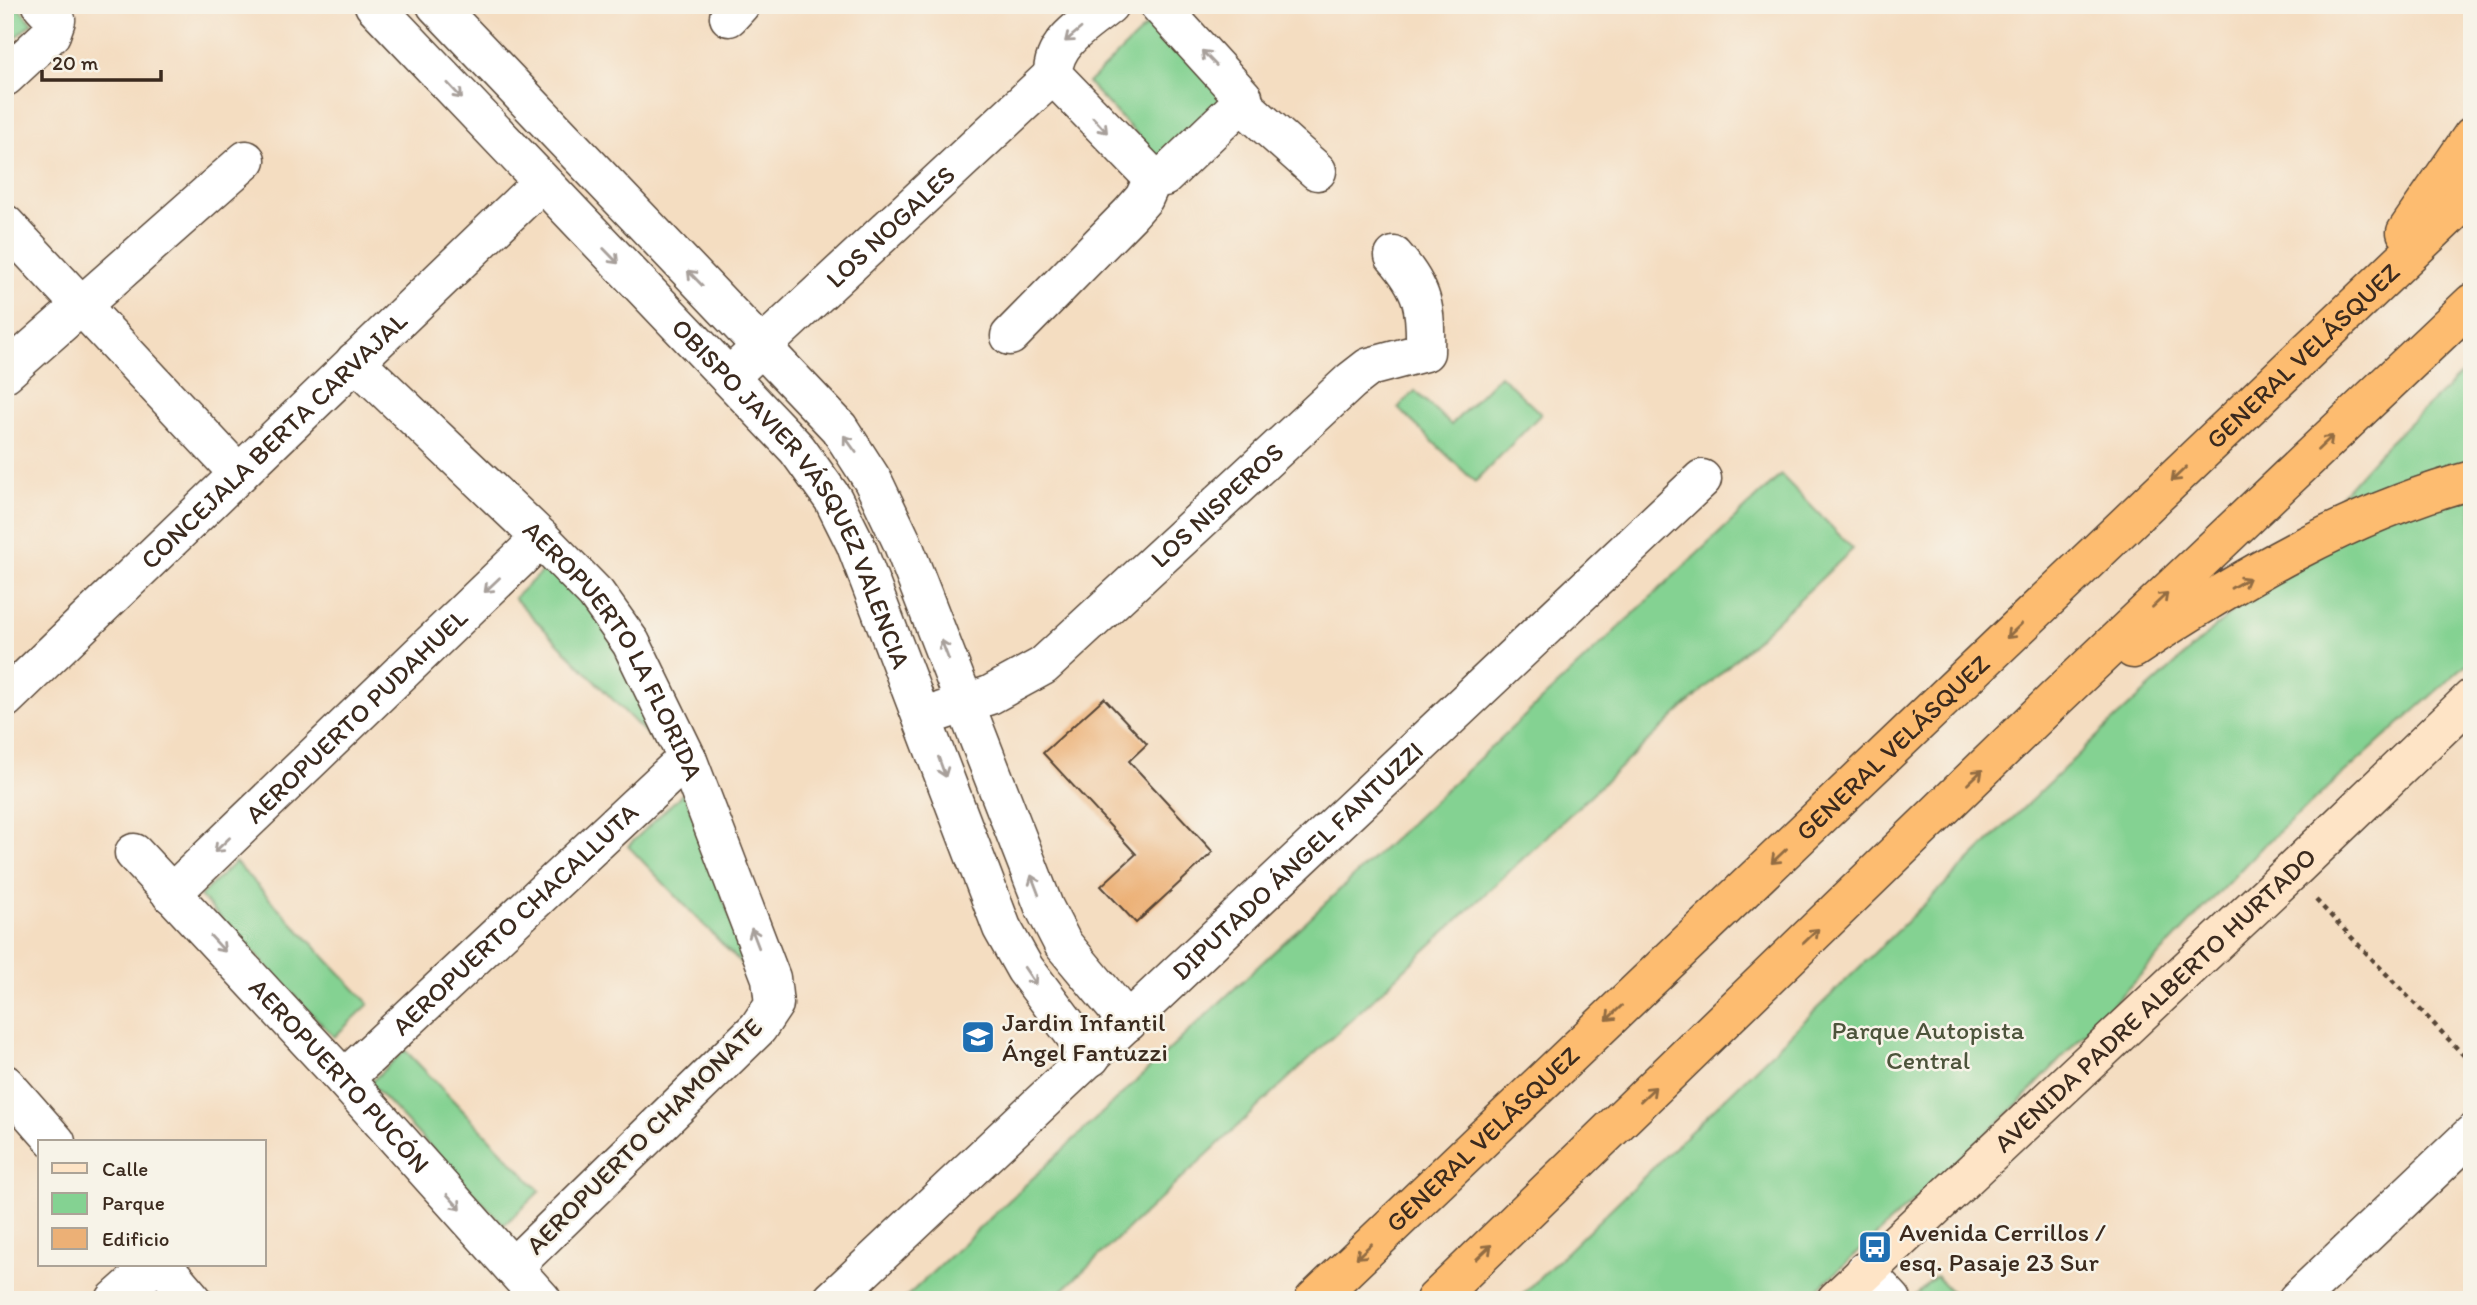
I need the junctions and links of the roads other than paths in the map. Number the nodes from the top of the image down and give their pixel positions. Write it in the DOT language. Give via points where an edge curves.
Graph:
graph roads {
  1 [pos="374,5"];
  2 [pos="1109,5"];
  3 [pos="1159,5"];
  4 [pos="450,10"];
  5 [pos="49,13"];
  6 [pos="417,50"];
  7 [pos="1053,75"];
  8 [pos="5,78"];
  9 [pos="1241,103"];
  10 [pos="2472,136"];
  11 [pos="246,160"];
  12 [pos="1317,170"];
  13 [pos="1153,178"];
  14 [pos="541,183"];
  15 [pos="2472,194"];
  16 [pos="5,224"];
  17 [pos="1394,256"];
  18 [pos="2472,303"];
  19 [pos="82,306"];
  20 [pos="2334,325"];
  21 [pos="1010,335"];
  22 [pos="761,347"];
  23 [pos="355,361"];
  24 [pos="5,373"];
  25 [pos="729,377"];
  26 [pos="239,474"];
  27 [pos="1702,479"];
  28 [pos="2472,480"];
  29 [pos="541,538"];
  30 [pos="2057,697"];
  31 [pos="2472,698"];
  32 [pos="5,699"];
  33 [pos="965,703"];
  34 [pos="924,717"];
  35 [pos="687,758"];
  36 [pos="134,853"];
  37 [pos="171,894"];
  38 [pos="774,1004"];
  39 [pos="1128,1022"];
  40 [pos="1091,1058"];
  41 [pos="344,1079"];
  42 [pos="5,1084"];
  43 [pos="2472,1134"];
  44 [pos="54,1140"];
  45 [pos="153,1266"];
  46 [pos="164,1266"];
  47 [pos="513,1268"];
  48 [pos="1865,1271"];
  49 [pos="2303,1298"];
  50 [pos="115,1300"];
  51 [pos="193,1300"];
  52 [pos="542,1300"];
  53 [pos="832,1300"];
  54 [pos="1314,1300"];
  55 [pos="1435,1300"];
  56 [pos="1836,1300"];
  57 [pos="1892,1300"];
  1 -- 6 [label="street, OBISPO JAVIER VÁSQUEZ VALENCIA"];
  2 -- 7 [label="street, LOS NOGALES, one-way" via="1064,43 1052,63"];
  9 -- 3 [label="street, one-way" via="1240,91"];
  4 -- 6 [label="street"];
  22 -- 4 [label="street, OBISPO JAVIER VÁSQUEZ VALENCIA, one-way"];
  5 -- 8 [label="street" via="51,34"];
  6 -- 14 [label="street, OBISPO JAVIER VÁSQUEZ VALENCIA, one-way"];
  7 -- 13 [label="street, one-way"];
  7 -- 22 [label="street, LOS NOGALES"];
  9 -- 12 [label="street"];
  9 -- 13 [label="street" via="1164,177"];
  10 -- 20 [label="highway" via="2388,257"];
  11 -- 19 [label="street"];
  13 -- 21 [label="street" via="1130,214"];
  14 -- 23 [label="street, CONCEJALA BERTA CARVAJAL"];
  14 -- 25 [label="street, OBISPO JAVIER VÁSQUEZ VALENCIA, one-way"];
  15 -- 20 [label="highway, GENERAL VELÁSQUEZ"];
  16 -- 19 [label="street"];
  17 -- 33 [label="street, LOS NISPEROS" via="1420,291 1426,319 1425,352 1368,367 1065,649 1018,682"];
  30 -- 18 [label="highway, one-way"];
  19 -- 24 [label="street"];
  19 -- 26 [label="street"];
  20 -- 54 [label="highway, GENERAL VELÁSQUEZ, one-way"];
  22 -- 25 [label="street, LOS NOGALES"];
  33 -- 22 [label="street, OBISPO JAVIER VÁSQUEZ VALENCIA, one-way" via="873,481 839,428"];
  23 -- 26 [label="street, CONCEJALA BERTA CARVAJAL"];
  23 -- 29 [label="street, AEROPUERTO LA FLORIDA"];
  25 -- 34 [label="street, OBISPO JAVIER VÁSQUEZ VALENCIA" via="797,449 845,521"];
  26 -- 32 [label="street, CONCEJALA BERTA CARVAJAL"];
  27 -- 39 [label="street, DIPUTADO ÁNGEL FANTUZZI"];
  30 -- 28 [label="highway, one-way" via="2185,615 2307,546 2364,517"];
  29 -- 35 [label="street, AEROPUERTO LA FLORIDA" via="596,594 631,643"];
  29 -- 37 [label="street, AEROPUERTO PUDAHUEL, one-way"];
  55 -- 30 [label="highway, one-way"];
  31 -- 48 [label="street, AVENIDA PADRE ALBERTO HURTADO"];
  33 -- 34 [label="street, LOS NISPEROS"];
  39 -- 33 [label="street, OBISPO JAVIER VÁSQUEZ VALENCIA, one-way" via="1063,944 1044,907"];
  34 -- 40 [label="street, OBISPO JAVIER VÁSQUEZ VALENCIA, one-way" via="1002,928 1025,969"];
  38 -- 35 [label="street, AEROPUERTO LA FLORIDA, one-way" via="771,978"];
  35 -- 41 [label="street, AEROPUERTO CHACALLUTA"];
  36 -- 37 [label="street, AEROPUERTO PUCÓN"];
  37 -- 41 [label="street, AEROPUERTO PUCÓN, one-way"];
  38 -- 47 [label="street, AEROPUERTO CHAMONATE" via="758,1028"];
  39 -- 40 [label="street, DIPUTADO ÁNGEL FANTUZZI"];
  40 -- 53 [label="street, DIPUTADO ÁNGEL FANTUZZI"];
  41 -- 47 [label="street, AEROPUERTO PUCÓN, one-way"];
  42 -- 44 [label="street"];
  43 -- 49 [label="street"];
  45 -- 50 [label="street"];
  46 -- 51 [label="street"];
  47 -- 52 [label="street, AEROPUERTO PUCÓN"];
  48 -- 56 [label="street, AVENIDA PADRE ALBERTO HURTADO"];
  48 -- 57 [label="street"];
}
